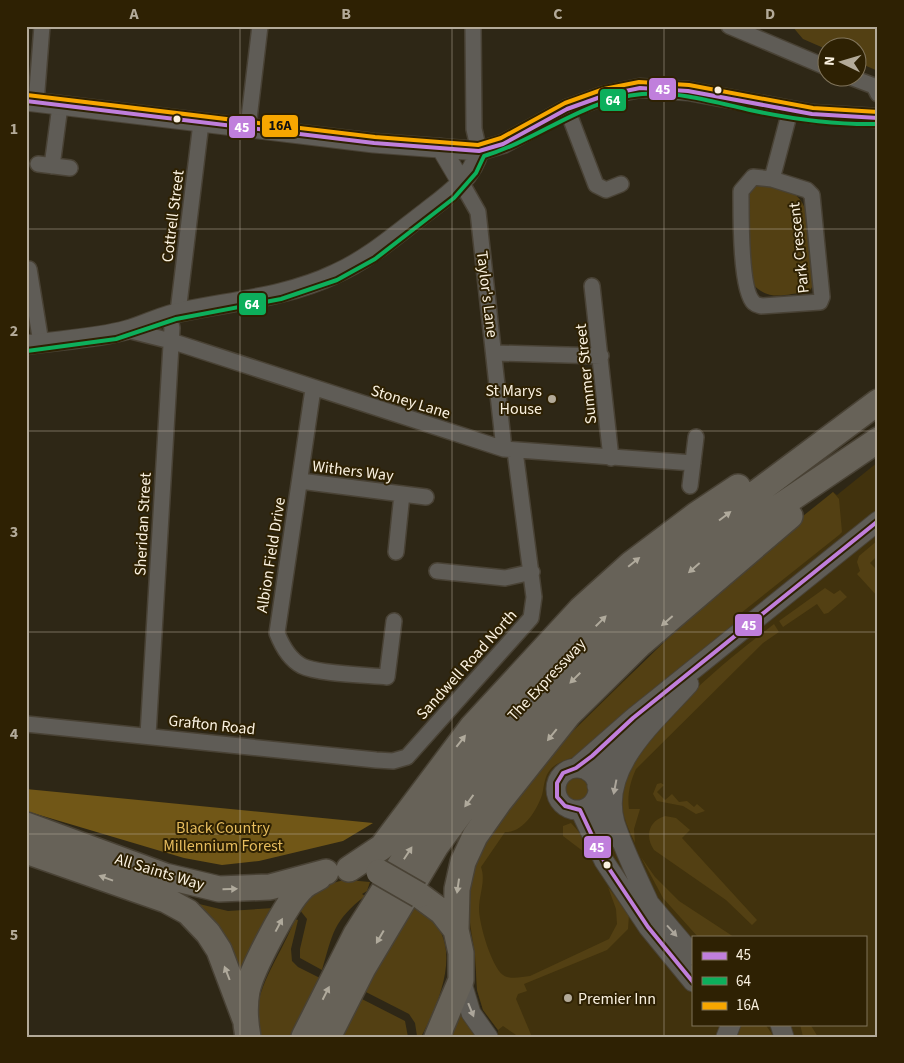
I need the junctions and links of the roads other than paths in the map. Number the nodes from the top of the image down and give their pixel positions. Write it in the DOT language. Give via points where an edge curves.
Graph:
graph roads {
  1 [pos="42,26"];
  2 [pos="260,26"];
  3 [pos="473,26"];
  4 [pos="729,26"];
  5 [pos="816,63"];
  6 [pos="866,83"];
  7 [pos="878,94"];
  8 [pos="31,102"];
  9 [pos="60,106"];
  10 [pos="567,109"];
  11 [pos="790,111"];
  12 [pos="878,118"];
  13 [pos="201,123"];
  14 [pos="248,127"];
  15 [pos="441,148"];
  16 [pos="479,151"];
  17 [pos="70,168"];
  18 [pos="772,179"];
  19 [pos="462,182"];
  20 [pos="621,184"];
  21 [pos="29,269"];
  22 [pos="592,286"];
  23 [pos="173,314"];
  24 [pos="127,330"];
  25 [pos="171,341"];
  26 [pos="34,344"];
  27 [pos="495,353"];
  28 [pos="601,356"];
  29 [pos="313,389"];
  30 [pos="878,401"];
  31 [pos="696,437"];
  32 [pos="878,441"];
  33 [pos="510,450"];
  34 [pos="611,458"];
  35 [pos="693,462"];
  36 [pos="300,481"];
  37 [pos="690,486"];
  38 [pos="402,494"];
  39 [pos="426,497"];
  40 [pos="878,521"];
  41 [pos="396,552"];
  42 [pos="443,566"];
  43 [pos="532,572"];
  44 [pos="394,621"];
  45 [pos="717,652"];
  46 [pos="670,688"];
  47 [pos="26,724"];
  48 [pos="148,735"];
  49 [pos="393,761"];
  50 [pos="576,768"];
  51 [pos="598,790"];
  52 [pos="580,810"];
  53 [pos="26,825"];
  54 [pos="26,851"];
  55 [pos="338,871"];
  56 [pos="651,907"];
  57 [pos="456,930"];
  58 [pos="692,954"];
  59 [pos="462,980"];
  60 [pos="692,981"];
  61 [pos="246,1028"];
  62 [pos="304,1037"];
  63 [pos="328,1037"];
  64 [pos="437,1037"];
  65 [pos="488,1037"];
  1 -- 8 [label="street"];
  2 -- 14 [label="street"];
  3 -- 16 [label="street" via="474,129"];
  4 -- 5 [label="street"];
  6 -- 7 [label="street" via="874,86"];
  8 -- 9 [label="street"];
  9 -- 13 [label="street"];
  9 -- 17 [label="street" via="45,165"];
  10 -- 11 [label="street" via="606,95 640,88 688,91"];
  10 -- 16 [label="street" via="503,144"];
  10 -- 20 [label="street" via="596,185 606,190"];
  11 -- 12 [label="street"];
  11 -- 18 [label="street"];
  13 -- 14 [label="street"];
  13 -- 23 [label="street, Cottrell Street"];
  14 -- 15 [label="street"];
  15 -- 16 [label="street"];
  15 -- 19 [label="street, Taylor's Lane"];
  16 -- 19 [label="street" via="476,163"];
  18 -- 18 [label="street, Park Crescent" via="753,178 741,190 744,272 750,295 754,303 761,306 820,302 812,195 807,190"];
  19 -- 23 [label="street" via="376,251 337,273 276,294"];
  19 -- 27 [label="street, Taylor's Lane" via="478,212"];
  21 -- 26 [label="street"];
  22 -- 28 [label="street, Summer Street"];
  23 -- 24 [label="street"];
  23 -- 25 [label="street, Sheridan Street"];
  24 -- 25 [label="street, Stoney Lane"];
  24 -- 26 [label="street"];
  25 -- 29 [label="street, Stoney Lane"];
  25 -- 48 [label="street, Sheridan Street"];
  27 -- 28 [label="street"];
  27 -- 33 [label="street, Taylor's Lane"];
  28 -- 34 [label="street, Summer Street"];
  29 -- 33 [label="street, Stoney Lane"];
  29 -- 36 [label="street, Albion Field Drive"];
  55 -- 30 [label="highway, one-way" via="382,847 472,727 581,608 696,515 790,453"];
  62 -- 30 [label="highway, The Expressway, one-way" via="356,934 437,807 516,709 604,618 698,537"];
  31 -- 35 [label="street"];
  32 -- 57 [label="highway, one-way" via="639,645 569,714 498,802 475,836 463,862 457,889"];
  32 -- 63 [label="highway, The Expressway, one-way" via="718,548 622,629 553,700 485,780 436,846 363,968"];
  33 -- 34 [label="street, Stoney Lane"];
  33 -- 43 [label="street, Sandwell Road North"];
  34 -- 35 [label="street, Stoney Lane"];
  35 -- 37 [label="street"];
  36 -- 38 [label="street, Withers Way"];
  36 -- 44 [label="street, Albion Field Drive" via="279,608 277,632 281,644 290,657 303,666 387,677"];
  38 -- 39 [label="street, Withers Way"];
  38 -- 41 [label="street, Withers Way"];
  40 -- 45 [label="street"];
  42 -- 43 [label="street" via="505,578"];
  43 -- 49 [label="street, Sandwell Road North" via="534,602 531,618 407,757"];
  45 -- 46 [label="street"];
  45 -- 56 [label="street, one-way" via="633,748 613,787 615,822"];
  46 -- 50 [label="street"];
  46 -- 51 [label="street" via="602,770"];
  47 -- 48 [label="street, Grafton Road"];
  48 -- 49 [label="street, Grafton Road"];
  50 -- 51 [label="street" via="588,772"];
  50 -- 52 [label="street" via="561,776 556,793 565,806"];
  51 -- 52 [label="street" via="591,805"];
  51 -- 56 [label="street" via="598,820 620,863"];
  52 -- 60 [label="street" via="604,861 648,927"];
  53 -- 55 [label="highway, All Saints Way, one-way" via="166,876 219,889 270,887"];
  61 -- 54 [label="highway, All Saints Way, one-way" via="219,950 188,912 166,900"];
  55 -- 57 [label="highway, bridge" via="367,868 379,872 442,912"];
  61 -- 55 [label="highway, one-way" via="248,990 284,914 302,887"];
  56 -- 58 [label="street, one-way"];
  57 -- 59 [label="highway"];
  59 -- 64 [label="highway"];
  59 -- 65 [label="street, one-way" via="471,1013"];
}
